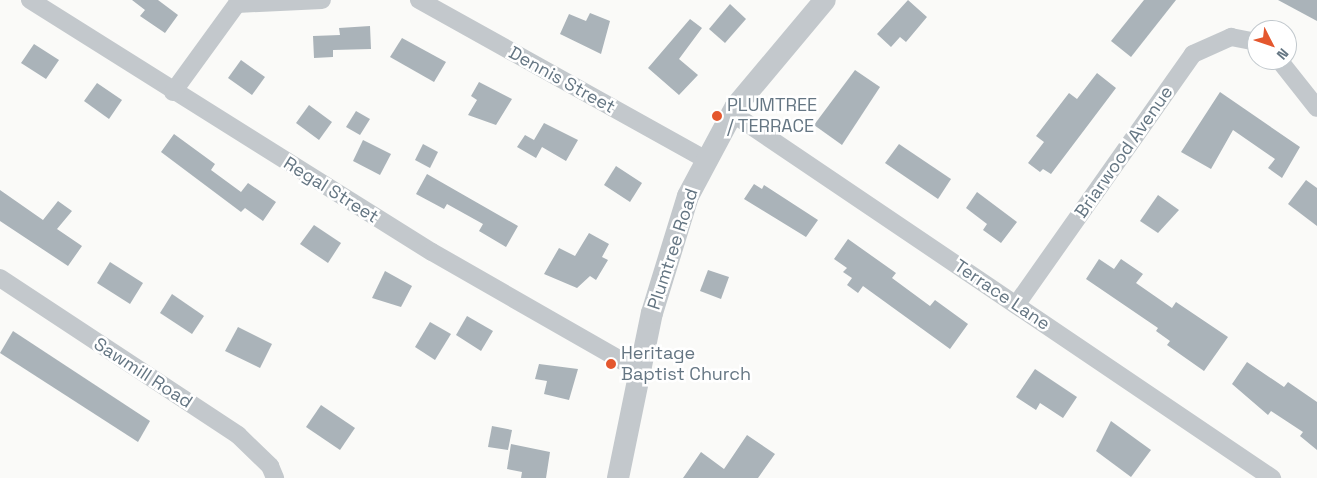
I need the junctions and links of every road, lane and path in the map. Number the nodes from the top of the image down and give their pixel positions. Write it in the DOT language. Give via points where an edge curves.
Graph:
graph roads {
  1 [pos="30,0"];
  2 [pos="322,0"];
  3 [pos="419,0"];
  4 [pos="825,0"];
  5 [pos="1247,40"];
  6 [pos="1288,70"];
  7 [pos="173,92"];
  8 [pos="1317,108"];
  9 [pos="732,113"];
  10 [pos="706,160"];
  11 [pos="0,278"];
  12 [pos="1016,305"];
  13 [pos="638,370"];
  14 [pos="275,478"];
  15 [pos="618,478"];
  16 [pos="1272,478"];
  1 -- 7 [label="street, Regal Street"];
  2 -- 7 [label="street" via="237,4"];
  3 -- 10 [label="street, Dennis Street"];
  4 -- 9 [label="street, Plumtree Road"];
  5 -- 12 [label="street, Briarwood Avenue" via="1231,37 1193,54"];
  6 -- 8 [label="street"];
  7 -- 13 [label="street, Regal Street" via="432,252"];
  9 -- 10 [label="street, Plumtree Road"];
  9 -- 12 [label="street, Terrace Lane"];
  10 -- 13 [label="street, Plumtree Road" via="673,238"];
  11 -- 14 [label="street, Sawmill Road" via="238,435 270,466"];
  12 -- 16 [label="street, Terrace Lane"];
  13 -- 15 [label="street, Plumtree Road"];
}
